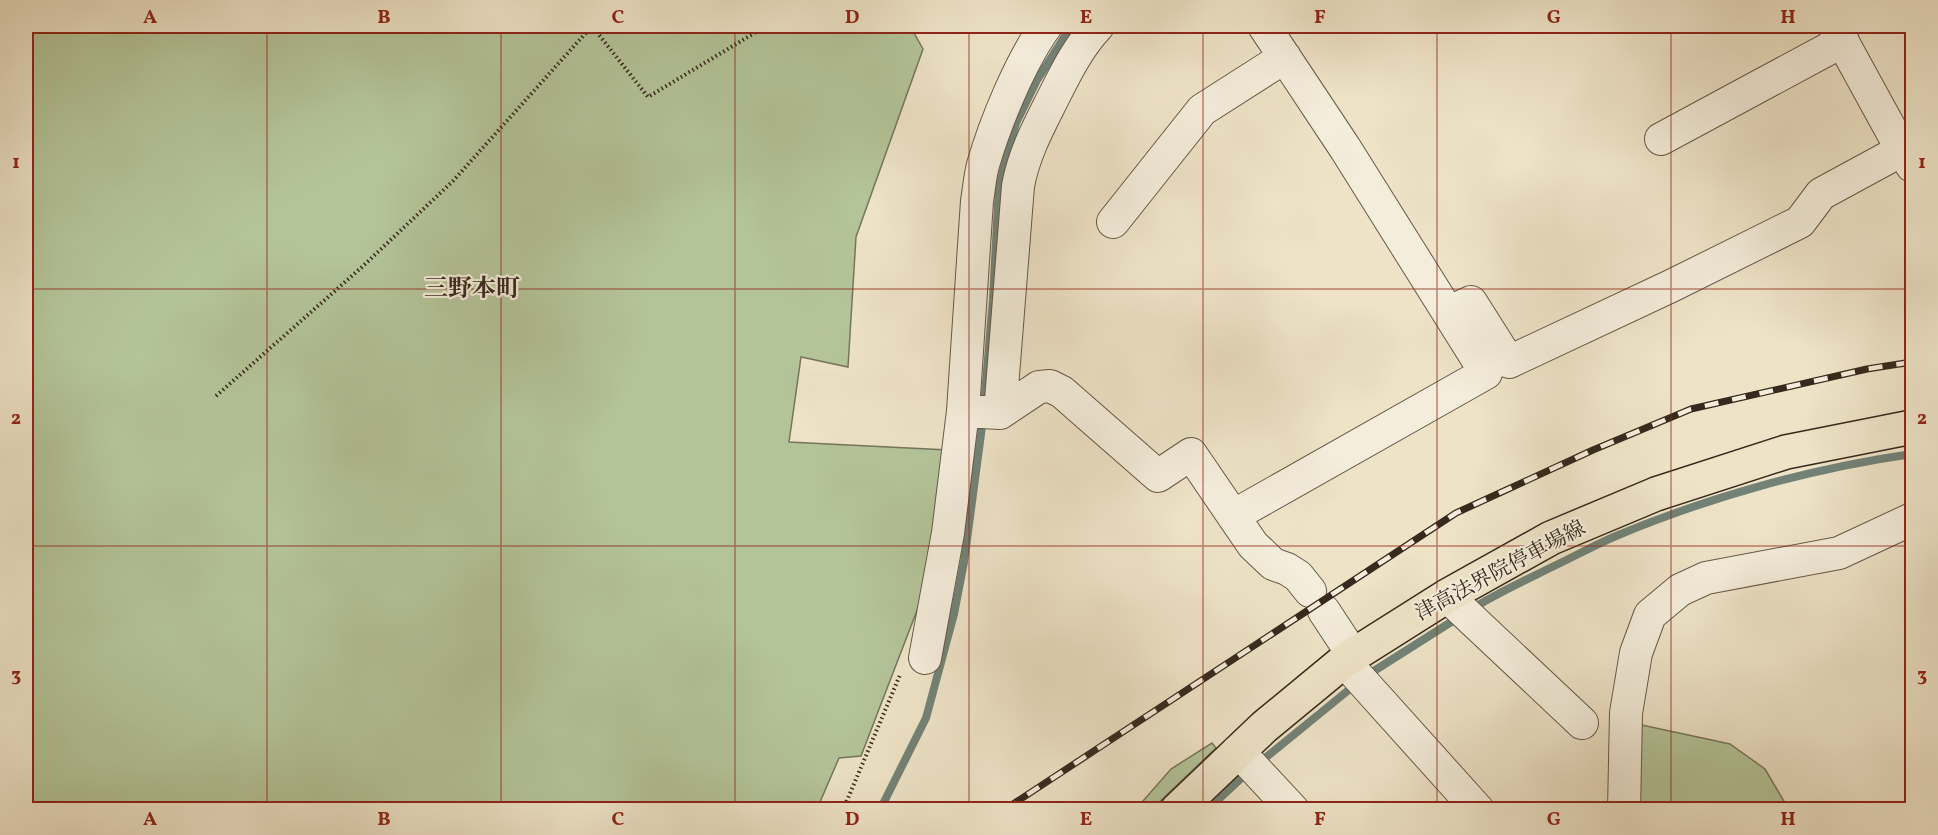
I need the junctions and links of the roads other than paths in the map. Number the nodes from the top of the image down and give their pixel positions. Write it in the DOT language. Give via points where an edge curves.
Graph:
graph roads {
  1 [pos="1046,26"];
  2 [pos="1098,26"];
  3 [pos="1264,26"];
  4 [pos="1838,33"];
  5 [pos="1285,57"];
  6 [pos="1046,68"];
  7 [pos="1661,139"];
  8 [pos="1907,158"];
  9 [pos="1113,222"];
  10 [pos="977,256"];
  11 [pos="1012,258"];
  12 [pos="1449,312"];
  13 [pos="982,413"];
  14 [pos="1912,427"];
  15 [pos="1233,516"];
  16 [pos="1912,519"];
  17 [pos="1458,607"];
  18 [pos="925,658"];
  19 [pos="1354,669"];
  20 [pos="1582,723"];
  21 [pos="1248,762"];
  22 [pos="1178,810"];
  23 [pos="1293,810"];
  24 [pos="1478,810"];
  25 [pos="1624,810"];
  1 -- 6 [label="street"];
  2 -- 6 [label="street" via="1081,48"];
  3 -- 5 [label="street"];
  4 -- 7 [label="street"];
  4 -- 8 [label="street"];
  5 -- 9 [label="street" via="1202,110"];
  5 -- 12 [label="street"];
  6 -- 10 [label="street" via="994,132 982,167 977,201"];
  6 -- 11 [label="street" via="1018,186"];
  8 -- 12 [label="street" via="1821,194 1800,222 1509,362 1471,302"];
  10 -- 11 [label="street"];
  10 -- 13 [label="street"];
  11 -- 13 [label="street"];
  12 -- 15 [label="street" via="1486,373 1363,457"];
  13 -- 15 [label="street" via="1039,387 1050,386 1062,392 1158,476 1191,454"];
  13 -- 18 [label="street" via="948,533"];
  14 -- 17 [label="main road, 津高法界院停車場線" via="1786,452 1656,494 1551,538"];
  15 -- 19 [label="street" via="1273,564 1298,576 1317,601"];
  16 -- 25 [label="street" via="1839,553 1706,578 1680,590 1650,615 1636,652 1626,713"];
  17 -- 19 [label="main road, 津高法界院停車場線"];
  17 -- 20 [label="street"];
  19 -- 21 [label="main road, 津高法界院停車場線" via="1264,726"];
  19 -- 24 [label="street"];
  21 -- 22 [label="main road, 津高法界院停車場線"];
  21 -- 23 [label="street"];
}
